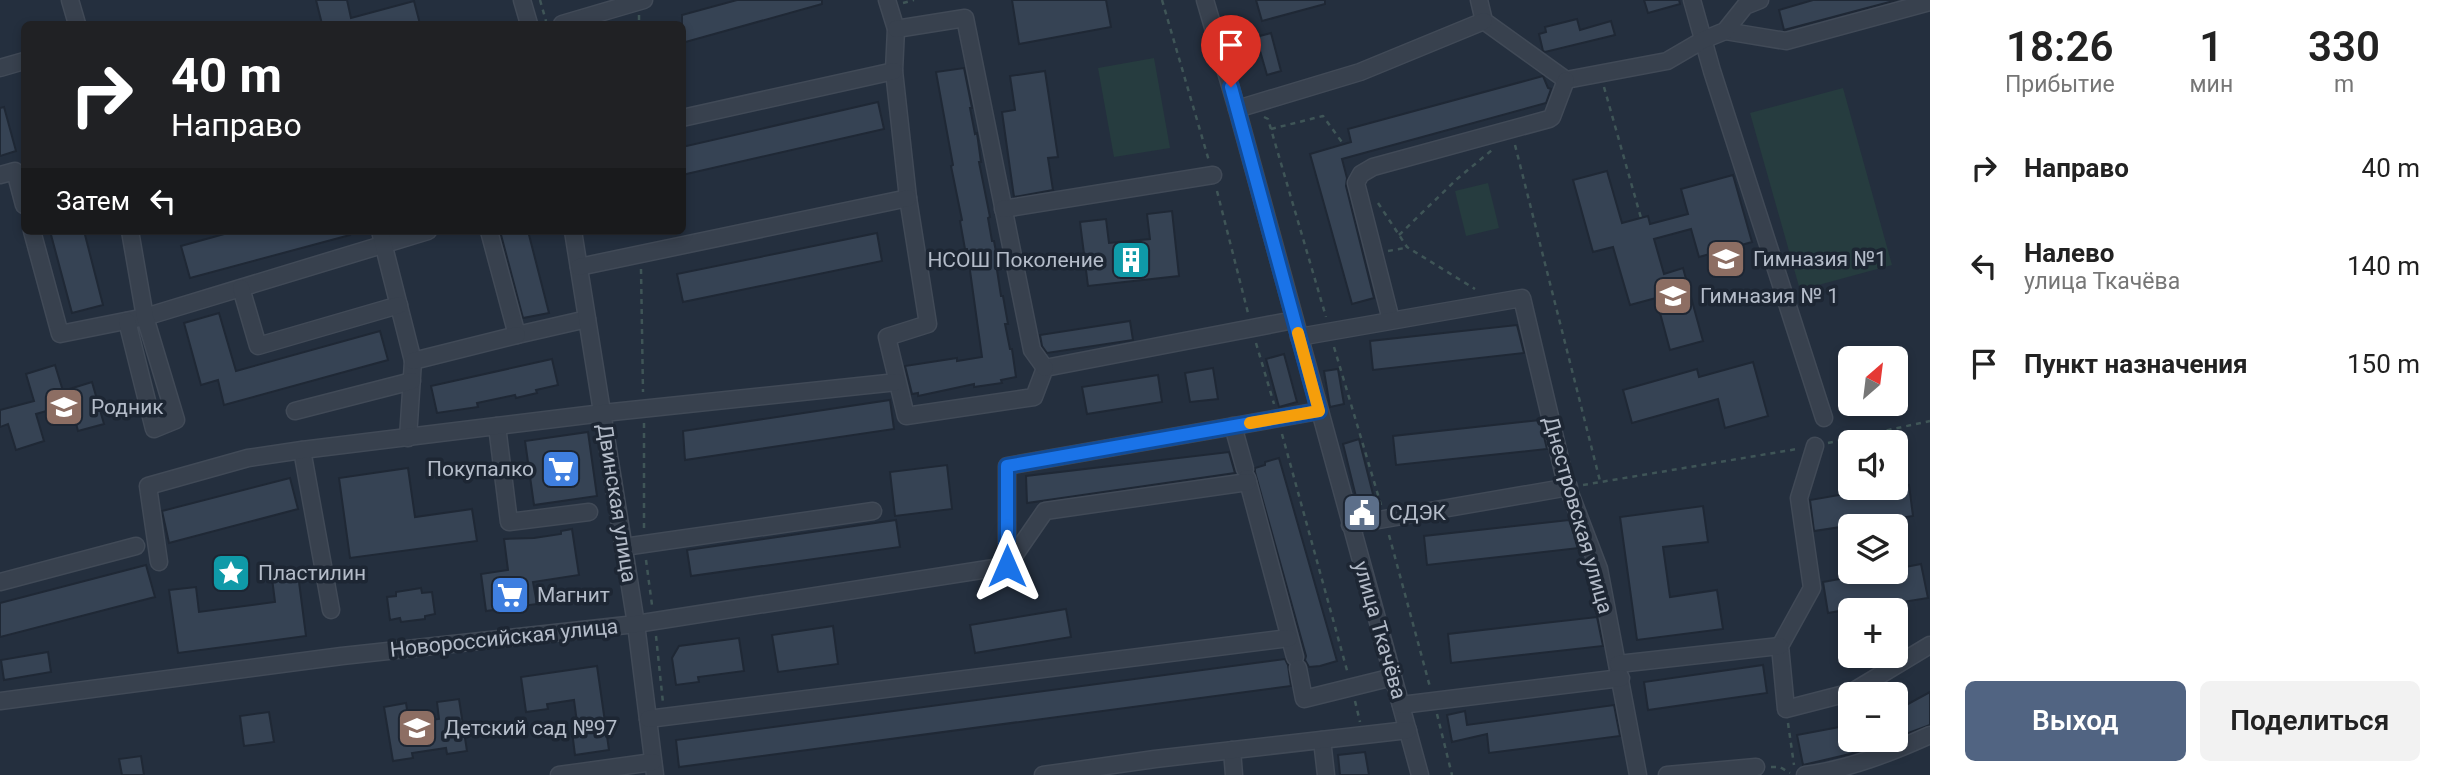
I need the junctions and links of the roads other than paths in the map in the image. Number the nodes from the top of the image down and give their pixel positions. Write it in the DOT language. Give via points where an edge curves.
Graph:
graph roads {
  1 [pos="70,0"];
  2 [pos="522,0"];
  3 [pos="644,0"];
  4 [pos="1205,0"];
  5 [pos="1479,0"];
  6 [pos="1692,0"];
  7 [pos="1759,0"];
  8 [pos="1930,2"];
  9 [pos="888,4"];
  10 [pos="76,21"];
  11 [pos="528,21"];
  12 [pos="572,21"];
  13 [pos="1484,21"];
  14 [pos="896,29"];
  15 [pos="1725,31"];
  16 [pos="1703,40"];
  17 [pos="21,62"];
  18 [pos="0,68"];
  19 [pos="894,71"];
  20 [pos="1566,80"];
  21 [pos="1237,109"];
  22 [pos="686,117"];
  23 [pos="1213,175"];
  24 [pos="0,176"];
  25 [pos="21,194"];
  26 [pos="908,198"];
  27 [pos="1003,209"];
  28 [pos="33,235"];
  29 [pos="131,235"];
  30 [pos="402,235"];
  31 [pos="490,235"];
  32 [pos="574,235"];
  33 [pos="382,238"];
  34 [pos="579,267"];
  35 [pos="241,288"];
  36 [pos="399,305"];
  37 [pos="145,317"];
  38 [pos="587,319"];
  39 [pos="1294,320"];
  40 [pos="1391,320"];
  41 [pos="127,321"];
  42 [pos="517,335"];
  43 [pos="1299,337"];
  44 [pos="414,361"];
  45 [pos="1045,368"];
  46 [pos="412,381"];
  47 [pos="897,382"];
  48 [pos="295,411"];
  49 [pos="1319,411"];
  50 [pos="603,413"];
  51 [pos="1824,418"];
  52 [pos="497,426"];
  53 [pos="1233,426"];
  54 [pos="408,438"];
  55 [pos="1815,446"];
  56 [pos="302,450"];
  57 [pos="1246,476"];
  58 [pos="1569,487"];
  59 [pos="873,511"];
  60 [pos="590,512"];
  61 [pos="1350,525"];
  62 [pos="136,546"];
  63 [pos="624,547"];
  64 [pos="159,562"];
  65 [pos="1007,566"];
  66 [pos="0,582"];
  67 [pos="331,610"];
  68 [pos="636,624"];
  69 [pos="1289,638"];
  70 [pos="1930,645"];
  71 [pos="1780,646"];
  72 [pos="1619,671"];
  73 [pos="1393,677"];
  74 [pos="0,701"];
  75 [pos="1401,705"];
  76 [pos="648,719"];
  77 [pos="1408,730"];
  78 [pos="1930,735"];
  79 [pos="1322,740"];
  80 [pos="1232,750"];
  81 [pos="1156,767"];
  82 [pos="1756,767"];
  83 [pos="654,769"];
  84 [pos="1060,774"];
  85 [pos="561,775"];
  86 [pos="1043,775"];
  87 [pos="1234,775"];
  88 [pos="1326,775"];
  89 [pos="1420,775"];
  90 [pos="1638,775"];
  91 [pos="1667,775"];
  92 [pos="1805,775"];
  1 -- 10 [label="street"];
  2 -- 11 [label="street"];
  3 -- 12 [label="street"];
  4 -- 21 [label="street, улица Ткачёва"];
  5 -- 13 [label="street"];
  6 -- 16 [label="street"];
  7 -- 15 [label="street" via="1745,6"];
  8 -- 15 [label="street" via="1786,41"];
  9 -- 14 [label="street"];
  13 -- 20 [label="street"];
  13 -- 21 [label="street" via="1360,72"];
  14 -- 19 [label="street"];
  14 -- 27 [label="street" via="965,18"];
  15 -- 16 [label="street"];
  16 -- 20 [label="street" via="1667,61"];
  16 -- 51 [label="street"];
  17 -- 18 [label="street"];
  19 -- 22 [label="street"];
  19 -- 26 [label="street"];
  20 -- 40 [label="street" via="1552,117 1373,167 1360,176 1356,183"];
  21 -- 39 [label="street, улица Ткачёва"];
  23 -- 27 [label="street"];
  24 -- 25 [label="street" via="15,172"];
  26 -- 34 [label="street"];
  26 -- 47 [label="street" via="928,324 887,337"];
  27 -- 45 [label="street" via="1032,350"];
  28 -- 41 [label="street" via="60,334"];
  29 -- 37 [label="street"];
  30 -- 33 [label="street"];
  31 -- 42 [label="street"];
  32 -- 34 [label="street, Двинская улица"];
  33 -- 35 [label="street"];
  33 -- 36 [label="street"];
  34 -- 38 [label="street, Двинская улица"];
  35 -- 36 [label="street" via="258,345"];
  35 -- 37 [label="street"];
  36 -- 44 [label="street"];
  37 -- 41 [label="street"];
  37 -- 41 [label="street" via="176,420 154,429"];
  38 -- 42 [label="street"];
  38 -- 50 [label="street, Двинская улица"];
  39 -- 43 [label="street, улица Ткачёва"];
  39 -- 45 [label="street"];
  40 -- 43 [label="street"];
  40 -- 58 [label="street, Днестровская улица" via="1521,298"];
  42 -- 44 [label="street"];
  43 -- 49 [label="street, улица Ткачёва"];
  44 -- 46 [label="street"];
  45 -- 47 [label="street" via="1034,397 906,416"];
  46 -- 48 [label="street"];
  46 -- 54 [label="street"];
  47 -- 50 [label="street"];
  49 -- 53 [label="street"];
  49 -- 61 [label="street, улица Ткачёва"];
  50 -- 52 [label="street"];
  50 -- 63 [label="street, Двинская улица"];
  52 -- 54 [label="street"];
  52 -- 60 [label="street" via="509,522"];
  53 -- 57 [label="street"];
  53 -- 65 [label="street" via="1007,466"];
  54 -- 56 [label="street"];
  55 -- 71 [label="street" via="1799,498 1812,588"];
  56 -- 64 [label="street" via="248,458 148,486"];
  56 -- 67 [label="street"];
  57 -- 65 [label="street" via="1045,511"];
  57 -- 69 [label="street"];
  58 -- 61 [label="street"];
  58 -- 72 [label="street, Днестровская улица" via="1599,569"];
  59 -- 63 [label="street"];
  61 -- 73 [label="street, улица Ткачёва"];
  62 -- 66 [label="street"];
  63 -- 68 [label="street, Двинская улица"];
  65 -- 68 [label="street, Новороссийская улица"];
  68 -- 74 [label="street, Новороссийская улица" via="342,656"];
  68 -- 76 [label="street, Двинская улица"];
  69 -- 73 [label="street" via="1304,699"];
  69 -- 76 [label="street"];
  70 -- 71 [label="street" via="1852,692 1786,709"];
  71 -- 72 [label="street"];
  72 -- 75 [label="street"];
  72 -- 90 [label="street, Днестровская улица"];
  73 -- 75 [label="street, улица Ткачёва"];
  75 -- 77 [label="street, улица Ткачёва"];
  76 -- 83 [label="street, Двинская улица"];
  77 -- 79 [label="street"];
  77 -- 89 [label="street, улица Ткачёва"];
  78 -- 92 [label="street" via="1889,754"];
  79 -- 80 [label="street"];
  79 -- 88 [label="street"];
  80 -- 81 [label="street"];
  80 -- 87 [label="street"];
  81 -- 84 [label="street"];
  82 -- 91 [label="street"];
  83 -- 85 [label="street"];
  84 -- 86 [label="street"];
}
